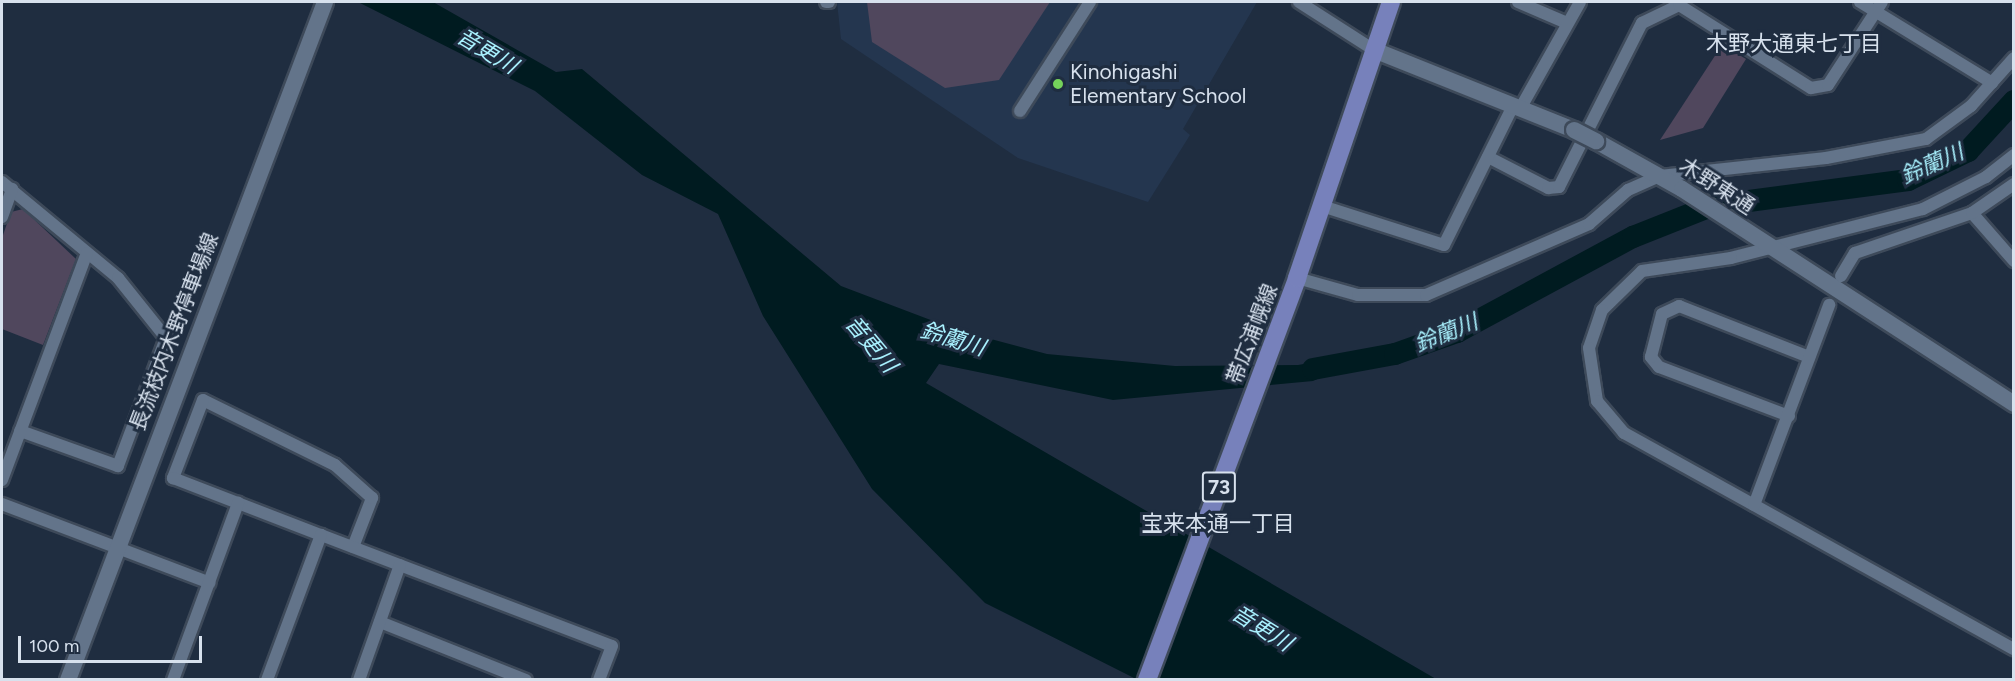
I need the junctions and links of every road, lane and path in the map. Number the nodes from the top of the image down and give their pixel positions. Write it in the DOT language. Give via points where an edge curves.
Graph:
graph roads {
  1 [pos="325,2"];
  2 [pos="1090,2"];
  3 [pos="1299,2"];
  4 [pos="1391,2"];
  5 [pos="1518,2"];
  6 [pos="1580,2"];
  7 [pos="1860,2"];
  8 [pos="1879,6"];
  9 [pos="1567,23"];
  10 [pos="1374,50"];
  11 [pos="2013,58"];
  12 [pos="1992,82"];
  13 [pos="1516,108"];
  14 [pos="1020,111"];
  15 [pos="2013,155"];
  16 [pos="1488,157"];
  17 [pos="1660,176"];
  18 [pos="2013,184"];
  19 [pos="7,186"];
  20 [pos="1322,206"];
  21 [pos="1972,213"];
  22 [pos="2,217"];
  23 [pos="1769,246"];
  24 [pos="87,253"];
  25 [pos="2013,261"];
  26 [pos="1841,276"];
  27 [pos="1294,286"];
  28 [pos="1829,305"];
  29 [pos="1809,357"];
  30 [pos="2013,404"];
  31 [pos="1789,416"];
  32 [pos="20,431"];
  33 [pos="2,480"];
  34 [pos="238,503"];
  35 [pos="2,504"];
  36 [pos="1754,505"];
  37 [pos="321,535"];
  38 [pos="353,547"];
  39 [pos="117,549"];
  40 [pos="400,565"];
  41 [pos="210,583"];
  42 [pos="380,622"];
  43 [pos="2013,649"];
  44 [pos="68,680"];
  45 [pos="174,680"];
  46 [pos="267,680"];
  47 [pos="358,680"];
  48 [pos="526,680"];
  49 [pos="599,680"];
  50 [pos="1147,680"];
  1 -- 39 [label="street, 長流枝内木野停車場線"];
  2 -- 14 [label="street"];
  3 -- 10 [label="street"];
  4 -- 10 [label="main road, 帯広浦幌線 / 73"];
  5 -- 9 [label="street"];
  6 -- 9 [label="street"];
  7 -- 8 [label="street"];
  8 -- 12 [label="street"];
  8 -- 16 [label="street" via="1828,85 1811,88 1679,5 1642,23 1559,187 1548,188"];
  9 -- 13 [label="street"];
  10 -- 13 [label="street, 木野東通"];
  10 -- 20 [label="main road, 帯広浦幌線 / 73"];
  11 -- 12 [label="street"];
  12 -- 17 [label="street" via="1951,124 1926,139 1826,158"];
  13 -- 16 [label="street"];
  13 -- 17 [label="street, 木野東通, bridge" via="1574,130"];
  15 -- 23 [label="street" via="1971,186 1923,209"];
  16 -- 20 [label="street" via="1444,245"];
  17 -- 23 [label="street, 木野東通"];
  17 -- 27 [label="street" via="1628,190 1589,224 1426,296 1358,295"];
  18 -- 21 [label="street"];
  19 -- 22 [label="street"];
  19 -- 24 [label="street"];
  20 -- 27 [label="main road, 帯広浦幌線 / 73"];
  21 -- 25 [label="street"];
  21 -- 26 [label="street" via="1855,254"];
  23 -- 30 [label="street, 木野東通"];
  23 -- 36 [label="street" via="1642,271 1602,310 1589,348 1598,400 1624,433"];
  24 -- 32 [label="street"];
  24 -- 32 [label="street" via="118,278 166,338 118,465"];
  27 -- 50 [label="main road, 帯広浦幌線 / 73"];
  28 -- 29 [label="street"];
  29 -- 31 [label="street"];
  29 -- 31 [label="street" via="1679,306 1662,314 1651,357 1659,367"];
  31 -- 36 [label="street"];
  32 -- 33 [label="street"];
  34 -- 37 [label="street"];
  34 -- 38 [label="street" via="173,478 203,400 334,465 372,498"];
  34 -- 41 [label="street"];
  35 -- 39 [label="street"];
  36 -- 43 [label="street"];
  37 -- 38 [label="street"];
  37 -- 46 [label="street"];
  38 -- 40 [label="street"];
  39 -- 41 [label="street"];
  39 -- 44 [label="street, 長流枝内木野停車場線"];
  40 -- 42 [label="street"];
  40 -- 49 [label="street" via="612,646"];
  41 -- 45 [label="street"];
  42 -- 47 [label="street"];
  42 -- 48 [label="street"];
}
